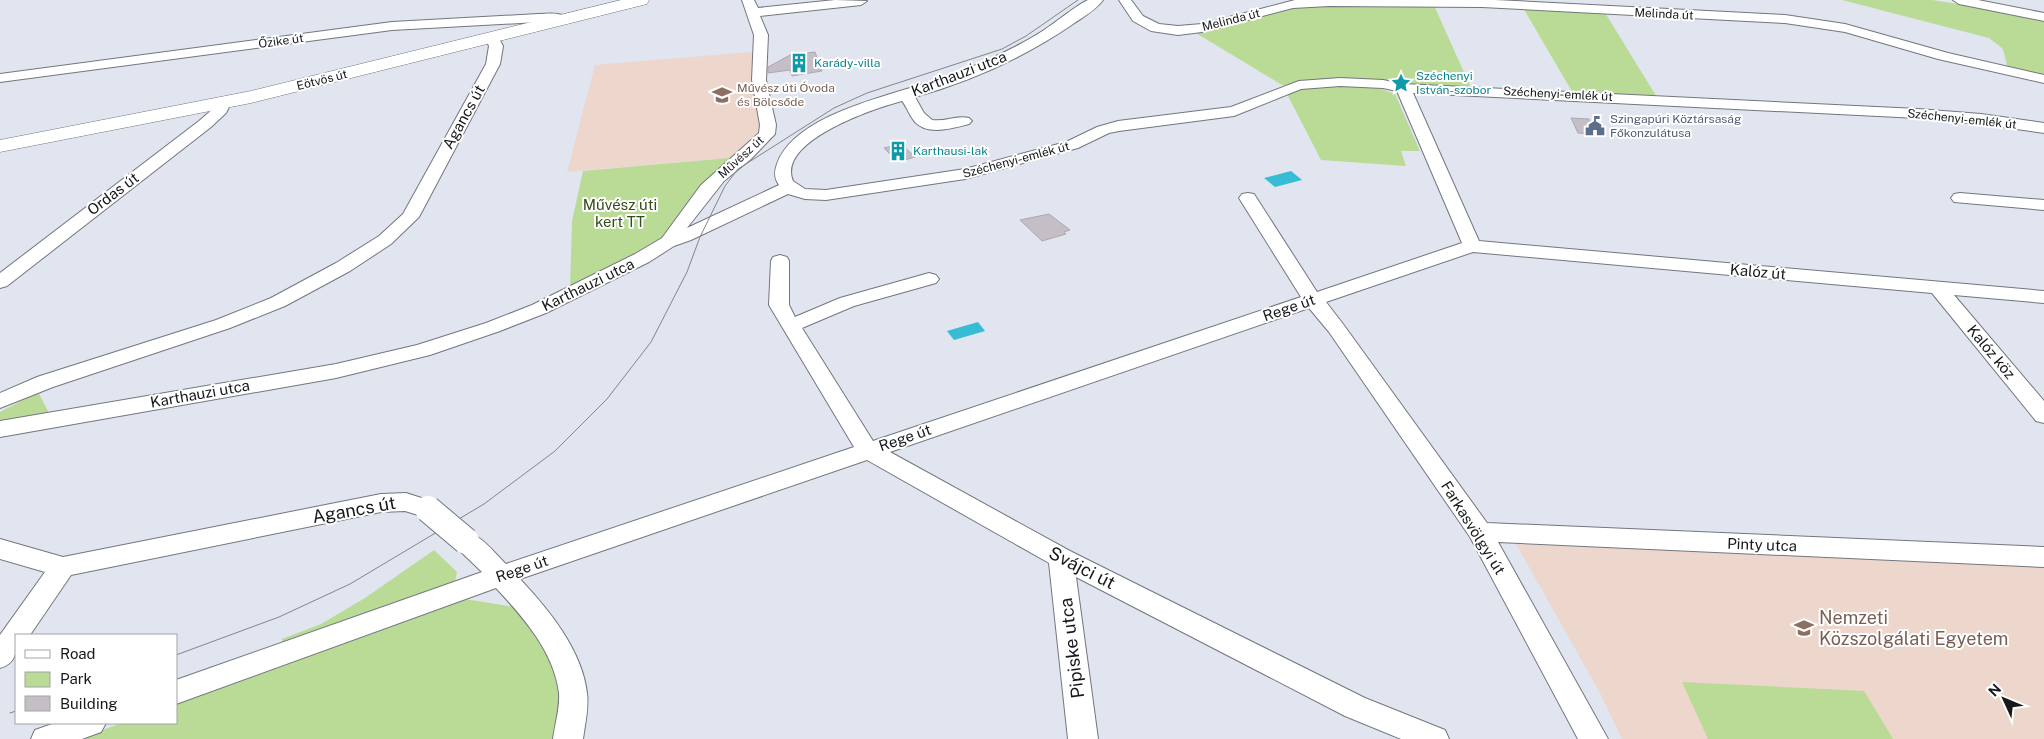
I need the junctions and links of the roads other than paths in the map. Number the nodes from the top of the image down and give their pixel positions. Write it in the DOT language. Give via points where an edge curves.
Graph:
graph roads {
  1 [pos="642,0"];
  2 [pos="1097,0"];
  3 [pos="1125,0"];
  4 [pos="1959,0"];
  5 [pos="861,1"];
  6 [pos="750,6"];
  7 [pos="2044,17"];
  8 [pos="562,20"];
  9 [pos="492,38"];
  10 [pos="0,78"];
  11 [pos="2044,79"];
  12 [pos="1402,88"];
  13 [pos="904,95"];
  14 [pos="223,103"];
  15 [pos="964,121"];
  16 [pos="2044,128"];
  17 [pos="0,146"];
  18 [pos="789,187"];
  19 [pos="1248,198"];
  20 [pos="1960,198"];
  21 [pos="2044,205"];
  22 [pos="668,242"];
  23 [pos="1472,246"];
  24 [pos="780,261"];
  25 [pos="930,280"];
  26 [pos="0,282"];
  27 [pos="1938,288"];
  28 [pos="2044,298"];
  29 [pos="1313,300"];
  30 [pos="1269,315"];
  31 [pos="790,326"];
  32 [pos="1336,328"];
  33 [pos="0,401"];
  34 [pos="2044,416"];
  35 [pos="0,429"];
  36 [pos="867,450"];
  37 [pos="1480,532"];
  38 [pos="0,549"];
  39 [pos="2044,557"];
  40 [pos="1061,558"];
  41 [pos="63,567"];
  42 [pos="503,576"];
  43 [pos="16,634"];
  44 [pos="15,636"];
  45 [pos="0,657"];
  46 [pos="178,691"];
  47 [pos="89,724"];
  48 [pos="46,739"];
  49 [pos="568,739"];
  50 [pos="1083,739"];
  51 [pos="1434,739"];
  52 [pos="1593,739"];
  1 -- 8 [label="street, Eötvös út"];
  2 -- 13 [label="street, Karthauzi utca" via="1026,48 953,80"];
  3 -- 11 [label="street, Melinda út" via="1137,19 1150,26 1173,30 1190,30 1283,6 1343,2 1432,1 1760,18 1833,26"];
  4 -- 7 [label="street"];
  5 -- 6 [label="street"];
  6 -- 22 [label="street, Művész út" via="761,35 759,80 767,134 718,177"];
  8 -- 9 [label="street, Eötvös út"];
  8 -- 10 [label="street, Őzike út" via="538,18 392,26"];
  9 -- 14 [label="street, Eötvös út"];
  9 -- 33 [label="street, Agancs út" via="496,46 493,64 410,217 385,240 278,302 223,324 45,382"];
  12 -- 16 [label="street, Széchenyi-emlék út" via="1892,112"];
  12 -- 18 [label="street, Széchenyi-emlék út" via="1340,82 1299,86 1234,111 1118,126 1028,158 934,180 826,194 796,192"];
  12 -- 23 [label="street"];
  13 -- 15 [label="street" via="914,103 924,123 930,126"];
  13 -- 18 [label="street, Karthauzi utca" via="854,110 812,134 786,161 782,173"];
  14 -- 17 [label="street, Eötvös út"];
  14 -- 26 [label="street, Ordas út" via="221,110 205,124"];
  18 -- 22 [label="street, Karthauzi utca"];
  19 -- 29 [label="street, Farkasvölgyi út"];
  20 -- 21 [label="street"];
  22 -- 35 [label="street, Karthauzi utca" via="539,309 423,350 336,371"];
  23 -- 27 [label="street, Kalóz út"];
  23 -- 29 [label="street, Rege út"];
  24 -- 31 [label="street, Svájci út" via="780,305"];
  25 -- 31 [label="street" via="848,302"];
  27 -- 28 [label="street, Kalóz út"];
  27 -- 34 [label="street, Kalóz köz"];
  29 -- 30 [label="street, Rege út"];
  29 -- 32 [label="street, Farkasvölgyi út"];
  30 -- 32 [label="street" via="1304,318"];
  30 -- 36 [label="street, Rege út"];
  31 -- 36 [label="street, Svájci út"];
  32 -- 37 [label="street, Farkasvölgyi út"];
  36 -- 40 [label="street, Svájci út"];
  36 -- 42 [label="street, Rege út"];
  37 -- 39 [label="street, Pinty utca"];
  37 -- 52 [label="street, Farkasvölgyi út"];
  38 -- 41 [label="street, Agancs út"];
  40 -- 50 [label="street, Pipiske utca"];
  40 -- 51 [label="street, Svájci út" via="1355,707"];
  41 -- 42 [label="street, Agancs út, bridge" via="382,503 406,502 428,509"];
  41 -- 43 [label="street"];
  42 -- 46 [label="street, Rege út"];
  42 -- 49 [label="street, Agancs út" via="548,633 571,678 573,694"];
  44 -- 45 [label="street"];
  47 -- 48 [label="street"];
}
